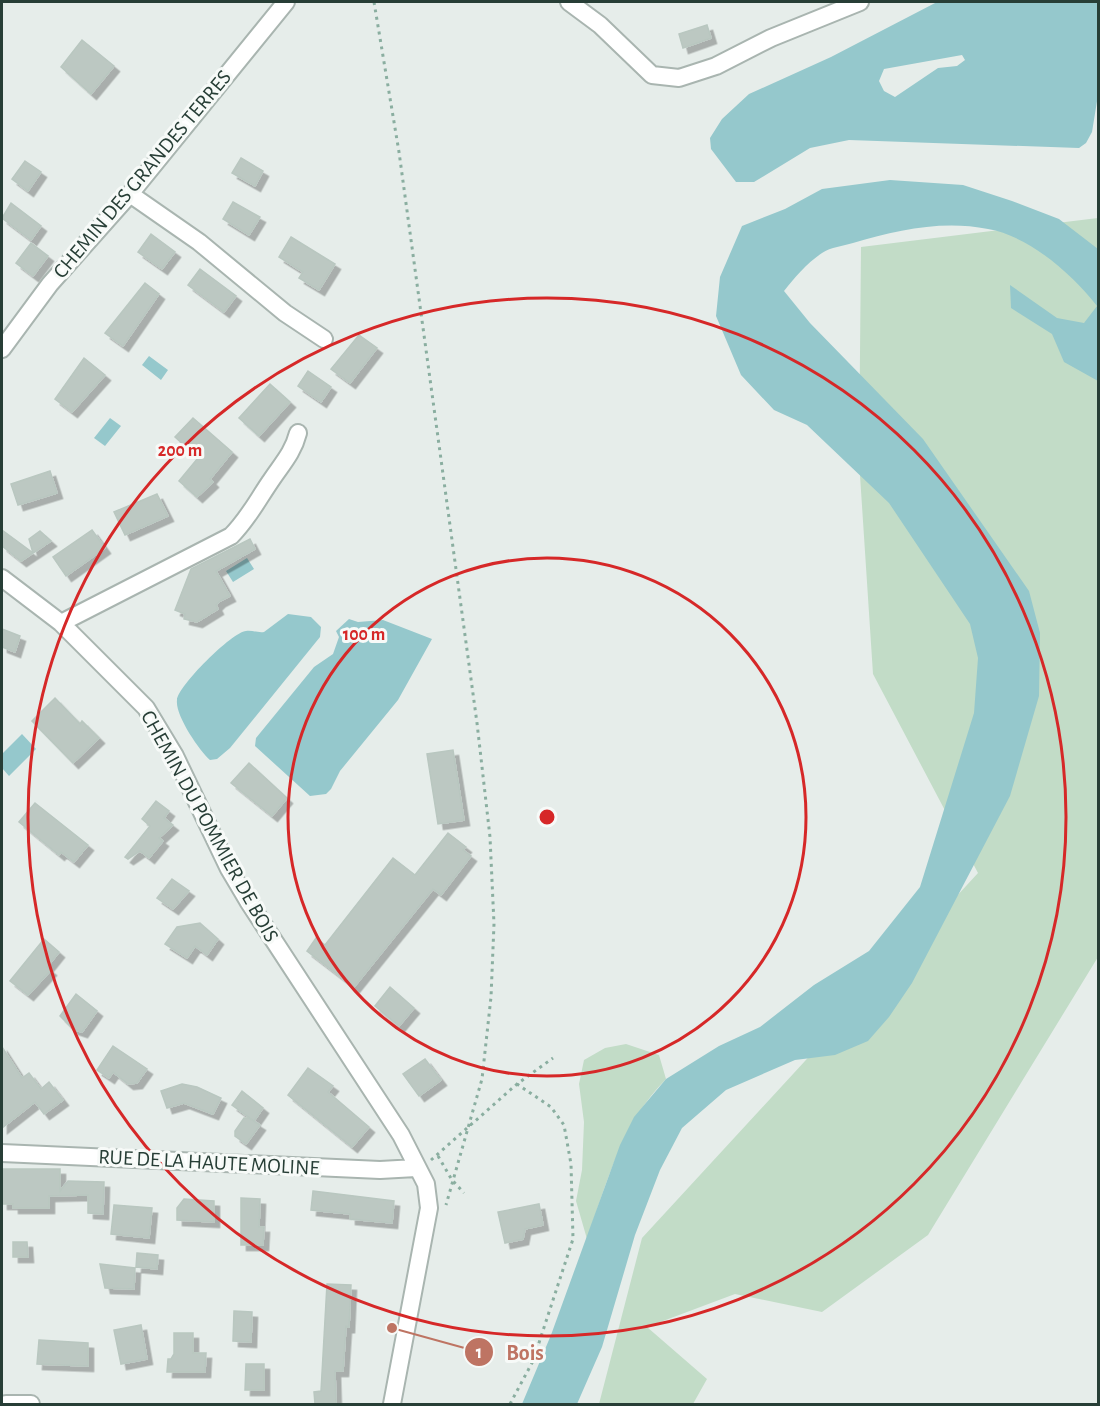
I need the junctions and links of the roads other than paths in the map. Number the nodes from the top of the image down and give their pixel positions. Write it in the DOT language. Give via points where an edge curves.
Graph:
graph roads {
  1 [pos="286,2"];
  2 [pos="569,2"];
  3 [pos="860,2"];
  4 [pos="130,194"];
  5 [pos="324,339"];
  6 [pos="2,349"];
  7 [pos="298,433"];
  8 [pos="2,578"];
  9 [pos="61,623"];
  10 [pos="2,1153"];
  11 [pos="416,1168"];
  12 [pos="6,1404"];
  13 [pos="31,1404"];
  14 [pos="392,1404"];
  1 -- 4 [label="street, CHEMIN DES GRANDES TERRES"];
  2 -- 3 [label="street" via="600,25 652,75 679,78 716,66 771,38"];
  4 -- 5 [label="street"];
  4 -- 6 [label="street, CHEMIN DES GRANDES TERRES" via="50,284"];
  7 -- 9 [label="street" via="293,451 249,519 231,536"];
  8 -- 9 [label="street, CHEMIN DU POMMIER DE BOIS"];
  9 -- 11 [label="street, CHEMIN DU POMMIER DE BOIS" via="146,708 175,756 229,869 401,1135"];
  10 -- 11 [label="street, RUE DE LA HAUTE MOLINE" via="380,1170"];
  11 -- 14 [label="street, CHEMIN DU POMMIER DE BOIS" via="426,1184 429,1208"];
  12 -- 13 [label="street"];
}
